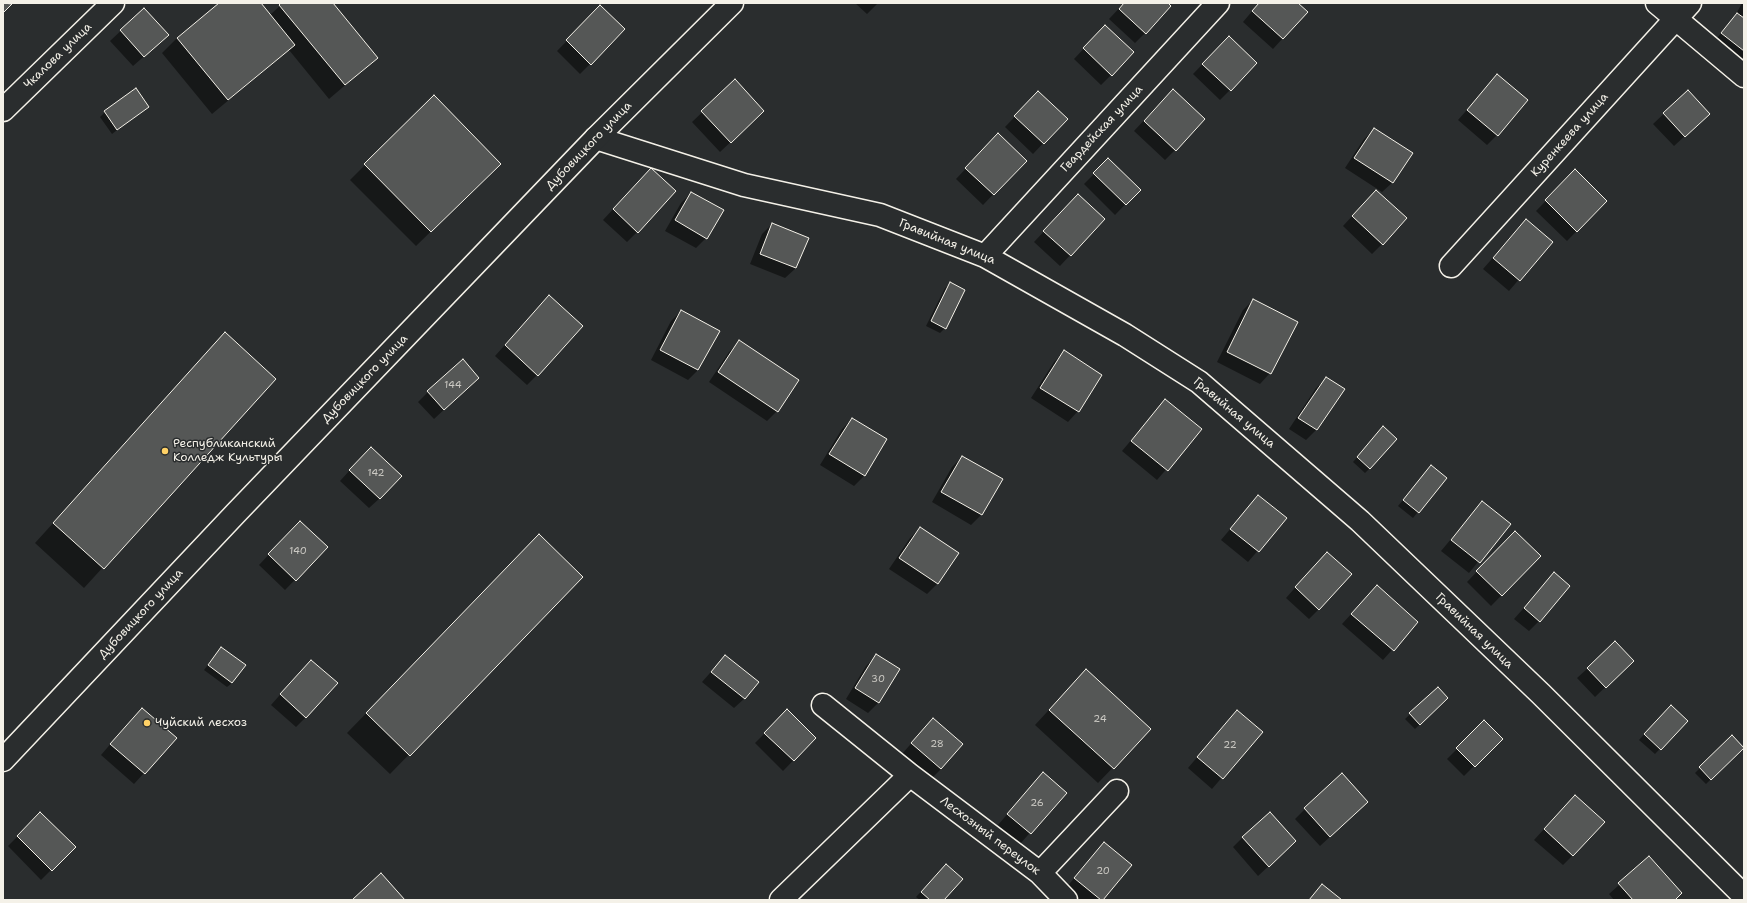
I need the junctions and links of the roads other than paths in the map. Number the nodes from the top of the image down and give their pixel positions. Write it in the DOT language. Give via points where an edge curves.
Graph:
graph roads {
  1 [pos="113,3"];
  2 [pos="732,3"];
  3 [pos="1218,3"];
  4 [pos="1656,3"];
  5 [pos="1690,3"];
  6 [pos="1676,19"];
  7 [pos="1744,76"];
  8 [pos="3,110"];
  9 [pos="596,138"];
  10 [pos="986,256"];
  11 [pos="1450,266"];
  12 [pos="823,705"];
  13 [pos="3,760"];
  14 [pos="910,775"];
  15 [pos="1118,791"];
  16 [pos="1040,873"];
  17 [pos="1739,896"];
  18 [pos="782,900"];
  19 [pos="1066,900"];
  1 -- 8 [label="street, Чкалова улица"];
  2 -- 9 [label="street, Дубовицкого улица"];
  3 -- 10 [label="street, Гвардейская улица"];
  4 -- 6 [label="street"];
  5 -- 6 [label="street, Куренкеева улица"];
  6 -- 7 [label="street"];
  6 -- 11 [label="street, Куренкеева улица"];
  9 -- 10 [label="street, Гравийная улица" via="744,184 880,215"];
  9 -- 13 [label="street, Дубовицкого улица"];
  10 -- 17 [label="street, Гравийная улица" via="1125,335 1199,382 1360,521 1541,694"];
  12 -- 14 [label="street, Лесхозный переулок"];
  14 -- 16 [label="street, Лесхозный переулок"];
  14 -- 18 [label="street"];
  15 -- 16 [label="street"];
  16 -- 19 [label="street, Лесхозный переулок"];
}
